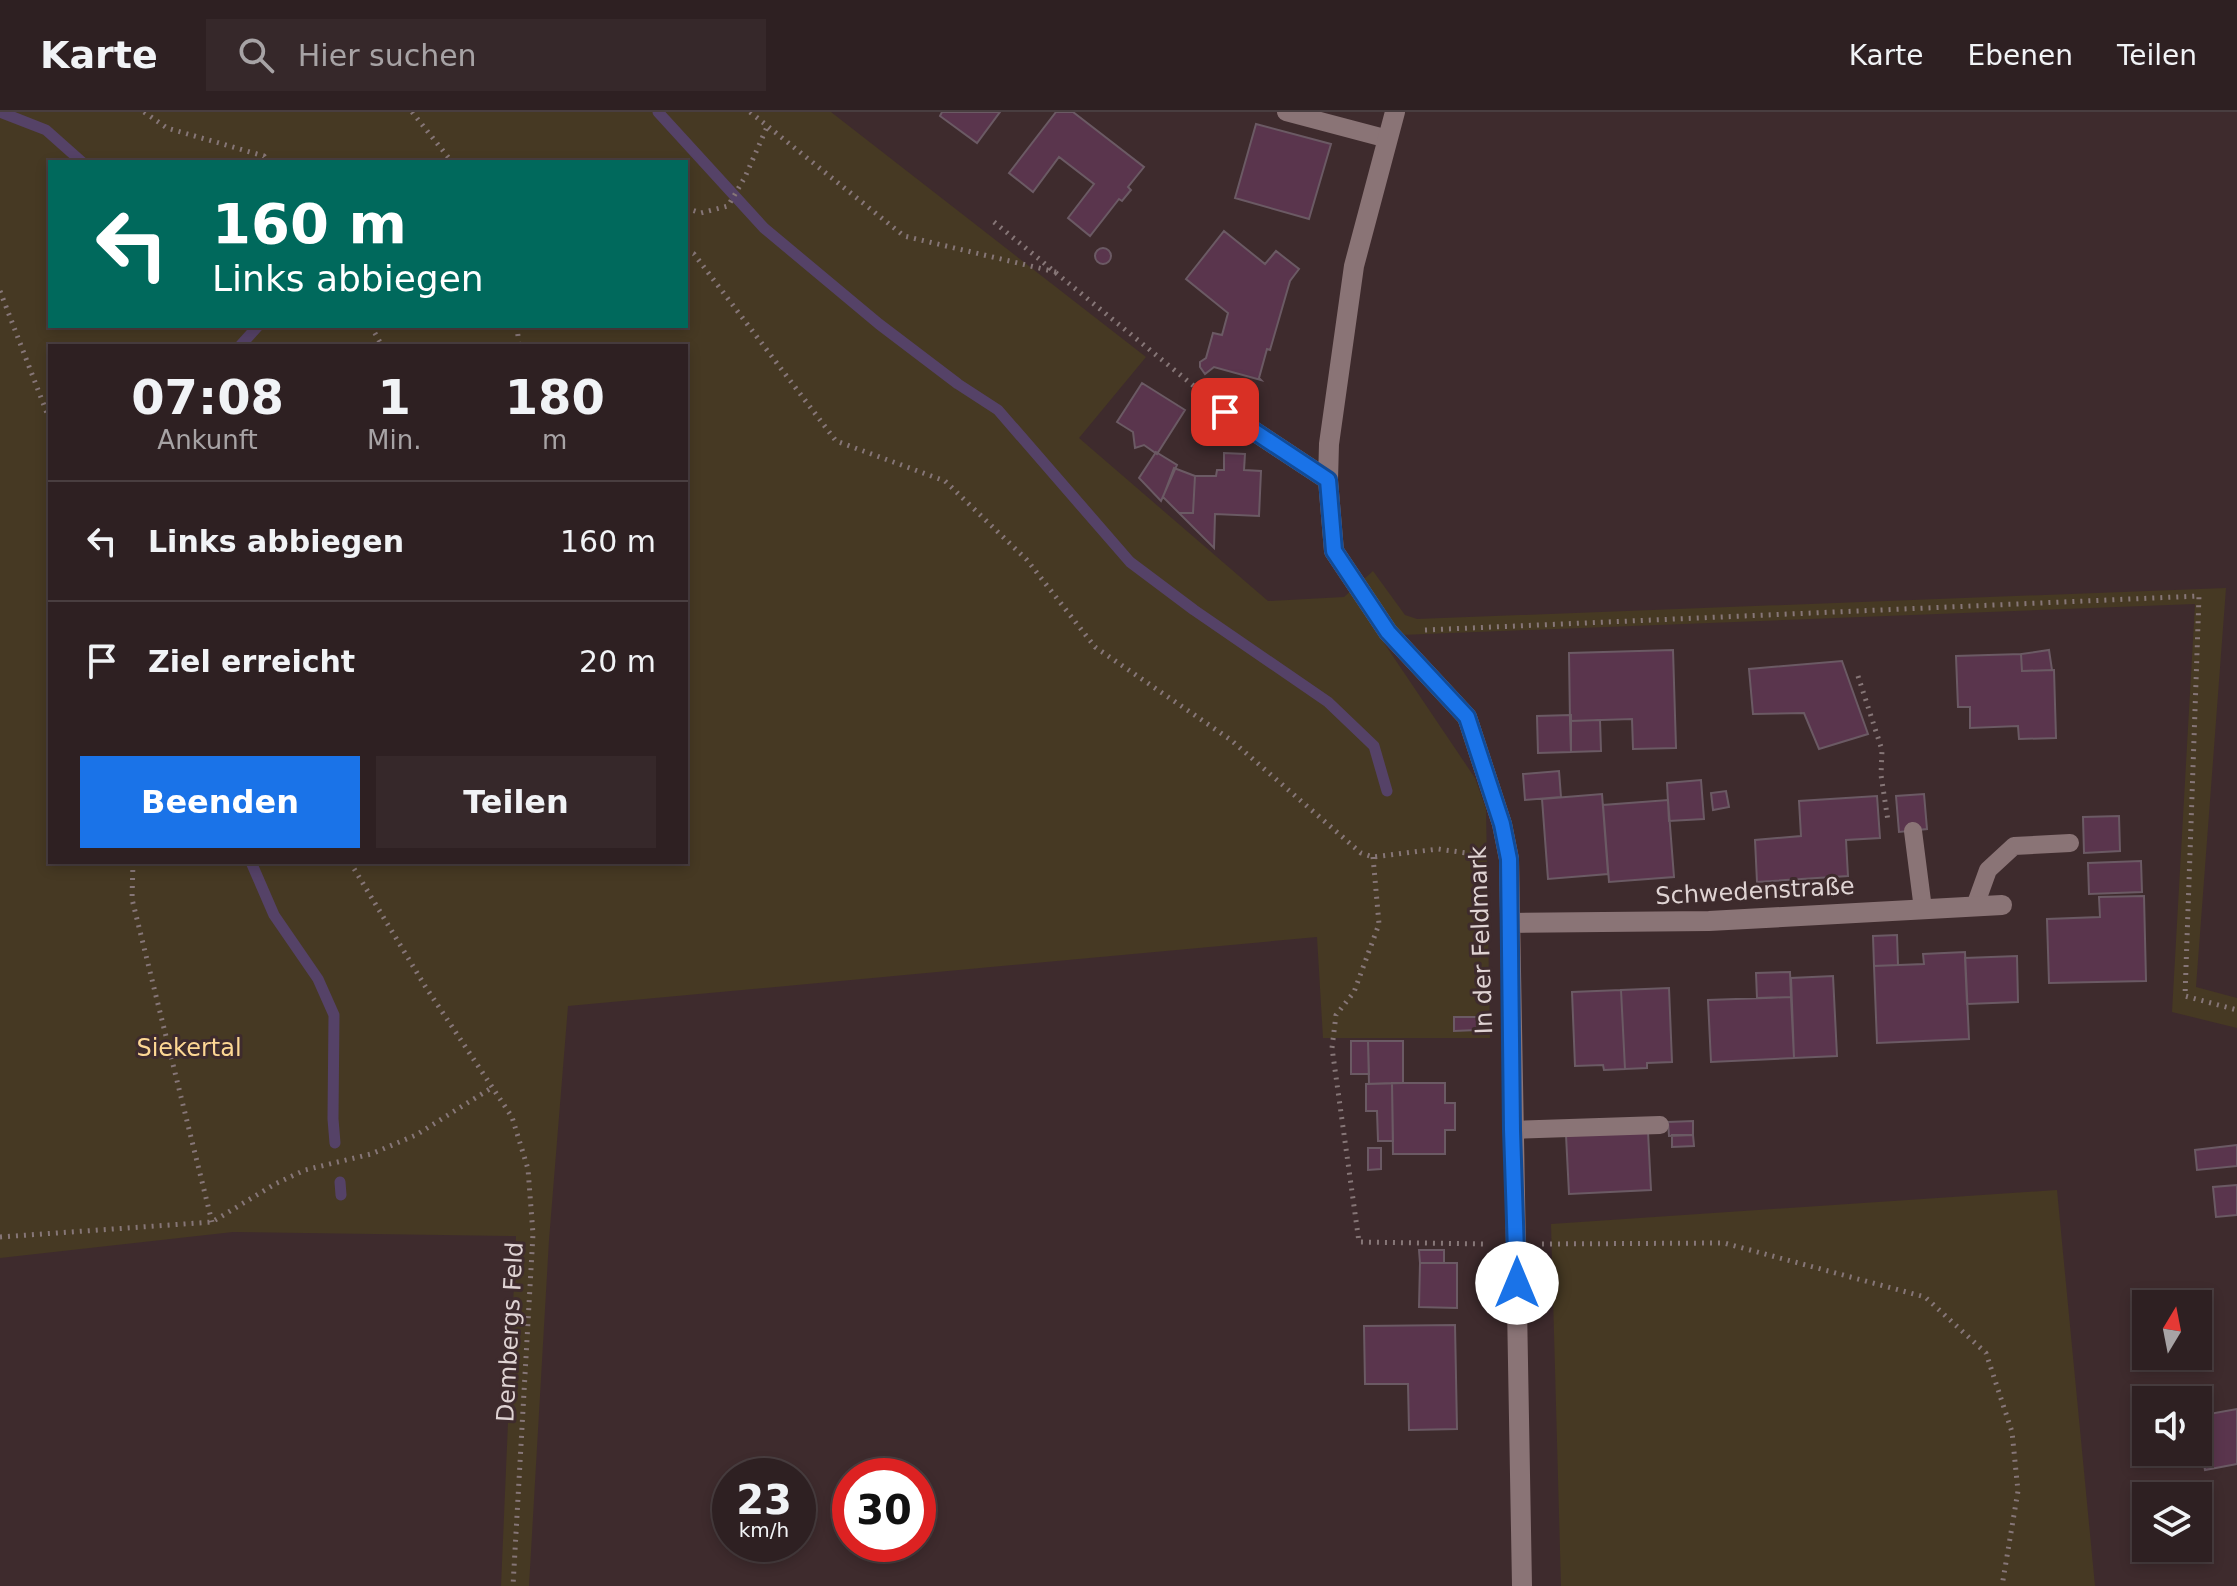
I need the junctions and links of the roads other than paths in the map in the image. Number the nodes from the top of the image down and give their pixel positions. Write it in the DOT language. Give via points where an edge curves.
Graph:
graph roads {
  1 [pos="1286,112"];
  2 [pos="1395,112"];
  3 [pos="1388,139"];
  4 [pos="1225,412"];
  5 [pos="1328,480"];
  6 [pos="1913,831"];
  7 [pos="2070,843"];
  8 [pos="2002,905"];
  9 [pos="1975,906"];
  10 [pos="1923,909"];
  11 [pos="1510,923"];
  12 [pos="1660,1125"];
  13 [pos="1512,1130"];
  14 [pos="1522,1586"];
  1 -- 3 [label="lane"];
  2 -- 3 [label="street, In der Feldmark"];
  3 -- 5 [label="street, In der Feldmark" via="1354,266"];
  4 -- 5 [label="street"];
  5 -- 11 [label="street, In der Feldmark" via="1334,551 1388,632 1467,717 1502,824 1509,859"];
  6 -- 10 [label="lane"];
  7 -- 9 [label="lane" via="2014,846 1988,870"];
  8 -- 9 [label="street, Schwedenstraße"];
  9 -- 10 [label="street, Schwedenstraße"];
  10 -- 11 [label="street, Schwedenstraße" via="1709,921"];
  11 -- 13 [label="street, In der Feldmark"];
  12 -- 13 [label="lane"];
  13 -- 14 [label="street, In der Feldmark"];
}
